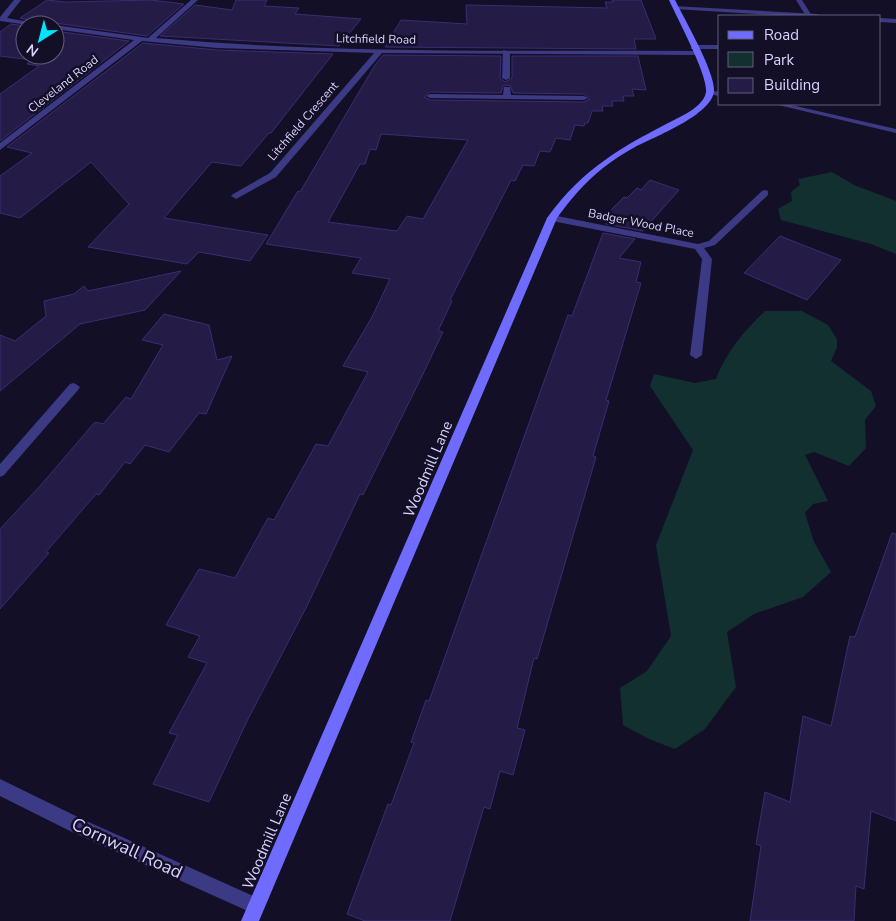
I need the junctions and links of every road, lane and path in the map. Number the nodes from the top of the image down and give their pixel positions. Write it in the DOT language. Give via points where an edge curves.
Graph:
graph roads {
  1 [pos="18,0"];
  2 [pos="195,0"];
  3 [pos="701,0"];
  4 [pos="799,0"];
  5 [pos="674,4"];
  6 [pos="706,9"];
  7 [pos="794,15"];
  8 [pos="808,15"];
  9 [pos="1,19"];
  10 [pos="881,20"];
  11 [pos="15,21"];
  12 [pos="896,21"];
  13 [pos="65,28"];
  14 [pos="141,38"];
  15 [pos="150,40"];
  16 [pos="718,47"];
  17 [pos="695,50"];
  18 [pos="380,51"];
  19 [pos="506,52"];
  20 [pos="506,78"];
  21 [pos="715,93"];
  22 [pos="430,96"];
  23 [pos="584,98"];
  24 [pos="782,105"];
  25 [pos="896,131"];
  26 [pos="0,147"];
  27 [pos="765,193"];
  28 [pos="236,196"];
  29 [pos="552,218"];
  30 [pos="698,246"];
  31 [pos="696,355"];
  32 [pos="74,387"];
  33 [pos="0,472"];
  34 [pos="0,787"];
  35 [pos="253,914"];
  1 -- 9 [label="street"];
  2 -- 15 [label="street"];
  3 -- 6 [label="street"];
  4 -- 8 [label="street"];
  5 -- 6 [label="street"];
  5 -- 17 [label="street"];
  6 -- 7 [label="street"];
  9 -- 11 [label="street"];
  10 -- 12 [label="street"];
  13 -- 14 [label="street, Litchfield Road"];
  14 -- 15 [label="street, Litchfield Road"];
  14 -- 26 [label="street, Cleveland Road"];
  15 -- 18 [label="street, Litchfield Road" via="217,46"];
  16 -- 17 [label="street, Litchfield Road"];
  17 -- 19 [label="street, Litchfield Road"];
  17 -- 21 [label="street"];
  18 -- 19 [label="street, Litchfield Road"];
  18 -- 28 [label="street, Litchfield Crescent" via="273,175"];
  19 -- 20 [label="street"];
  21 -- 29 [label="street, Woodmill Lane" via="691,115 630,146 600,166 566,197"];
  22 -- 23 [label="street" via="507,93"];
  24 -- 25 [label="street"];
  27 -- 30 [label="street, Badger Wood Place" via="712,243"];
  29 -- 30 [label="street, Badger Wood Place"];
  29 -- 35 [label="street, Woodmill Lane"];
  30 -- 31 [label="street" via="707,258"];
  32 -- 33 [label="street"];
  34 -- 35 [label="street, Cornwall Road"];
}
